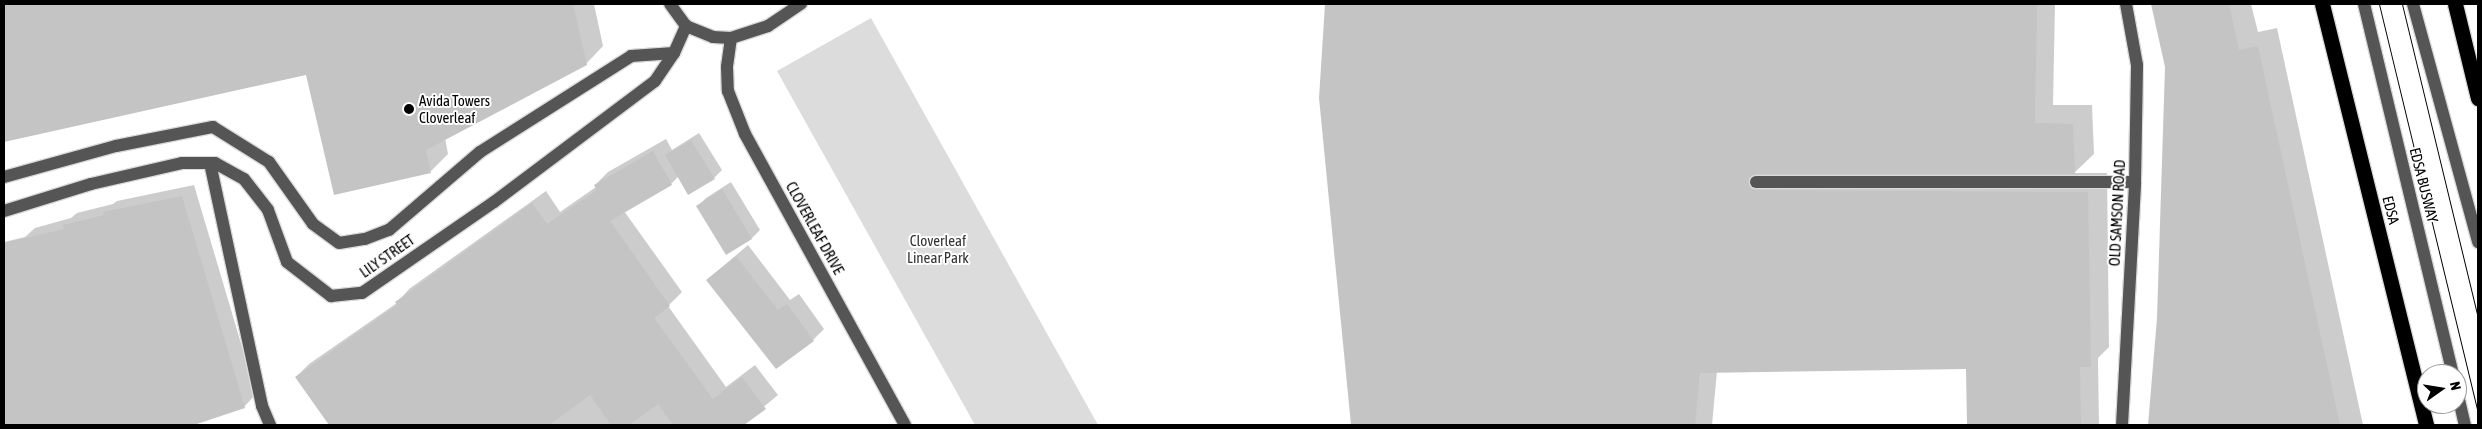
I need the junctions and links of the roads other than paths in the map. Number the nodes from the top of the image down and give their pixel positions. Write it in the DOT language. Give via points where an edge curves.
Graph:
graph roads {
  1 [pos="670,4"];
  2 [pos="801,4"];
  3 [pos="2126,4"];
  4 [pos="2322,4"];
  5 [pos="2364,4"];
  6 [pos="2413,4"];
  7 [pos="2455,4"];
  8 [pos="686,26"];
  9 [pos="731,38"];
  10 [pos="674,52"];
  11 [pos="2478,98"];
  12 [pos="210,163"];
  13 [pos="4,177"];
  14 [pos="1756,182"];
  15 [pos="2135,182"];
  16 [pos="4,211"];
  17 [pos="2478,242"];
  18 [pos="2451,364"];
  19 [pos="270,425"];
  20 [pos="905,425"];
  21 [pos="2122,425"];
  22 [pos="2426,425"];
  1 -- 8 [label="street"];
  2 -- 9 [label="street" via="768,26"];
  3 -- 15 [label="street, OLD SAMSON ROAD" via="2137,65"];
  4 -- 22 [label="highway, EDSA"];
  5 -- 18 [label="street, EDSA BUSWAY"];
  6 -- 17 [label="street"];
  7 -- 11 [label="highway"];
  8 -- 9 [label="street" via="712,37"];
  8 -- 10 [label="street, LILY STREET"];
  9 -- 20 [label="street, CLOVERLEAF DRIVE" via="728,91 745,134"];
  10 -- 12 [label="street, LILY STREET" via="655,81 494,202 362,293 331,296 288,262 268,210 244,179 214,162"];
  10 -- 13 [label="street" via="631,56 480,152 389,230 365,239 339,243 313,224 269,162 212,127 116,146"];
  12 -- 16 [label="street, LILY STREET" via="182,163 91,184"];
  12 -- 19 [label="street" via="262,406"];
  14 -- 15 [label="street"];
  15 -- 21 [label="street, OLD SAMSON ROAD"];
}
